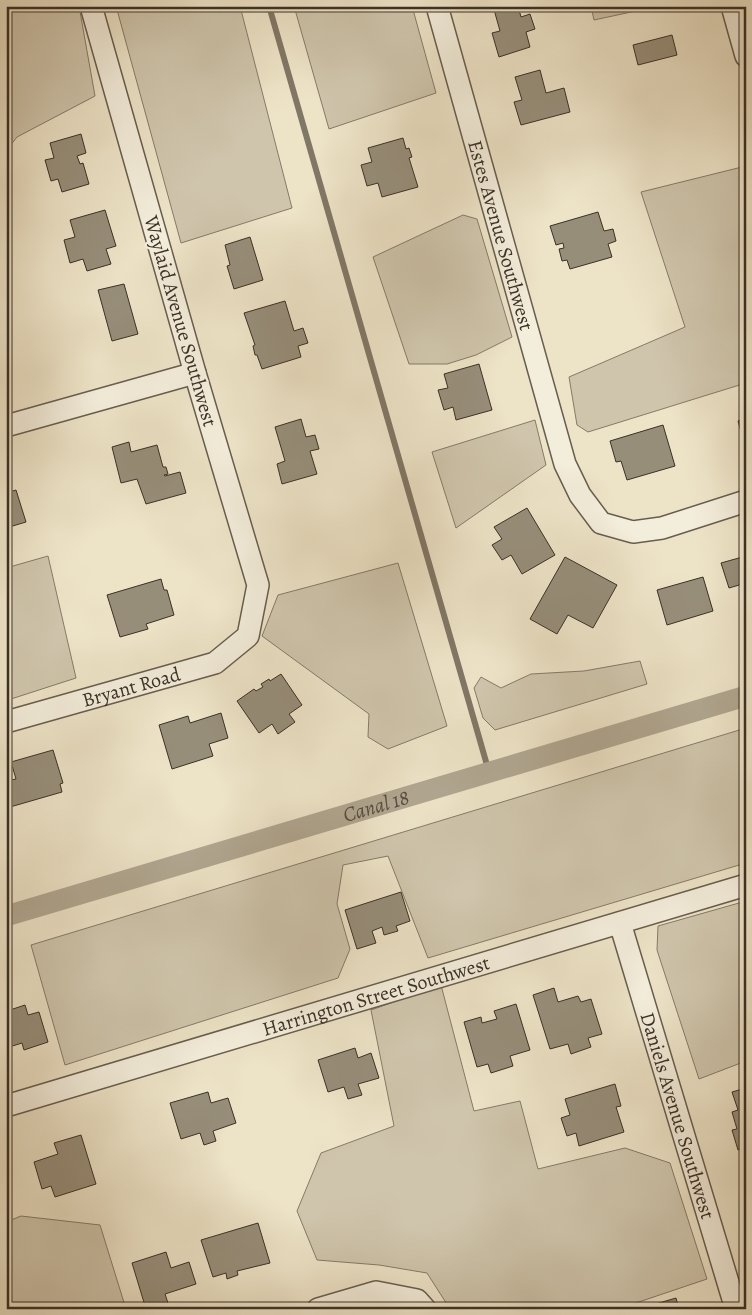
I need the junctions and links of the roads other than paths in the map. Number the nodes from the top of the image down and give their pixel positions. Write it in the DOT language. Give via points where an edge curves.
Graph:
graph roads {
  1 [pos="91,6"];
  2 [pos="437,6"];
  3 [pos="732,6"];
  4 [pos="746,56"];
  5 [pos="195,373"];
  6 [pos="6,426"];
  7 [pos="746,501"];
  8 [pos="248,636"];
  9 [pos="6,722"];
  10 [pos="746,885"];
  11 [pos="620,923"];
  12 [pos="6,1106"];
  13 [pos="318,1309"];
  14 [pos="425,1309"];
  15 [pos="736,1309"];
  1 -- 5 [label="street, Waylaid Avenue Southwest"];
  2 -- 7 [label="street, Estes Avenue Southwest" via="565,464 580,495 601,523 634,532 662,528"];
  3 -- 4 [label="street"];
  5 -- 6 [label="street"];
  5 -- 8 [label="street, Waylaid Avenue Southwest" via="258,585"];
  8 -- 9 [label="street, Bryant Road" via="215,663"];
  10 -- 11 [label="street, Harrington Street Southwest"];
  11 -- 12 [label="street, Harrington Street Southwest"];
  11 -- 15 [label="street, Daniels Avenue Southwest"];
  13 -- 14 [label="street" via="376,1292 417,1300"];
}
